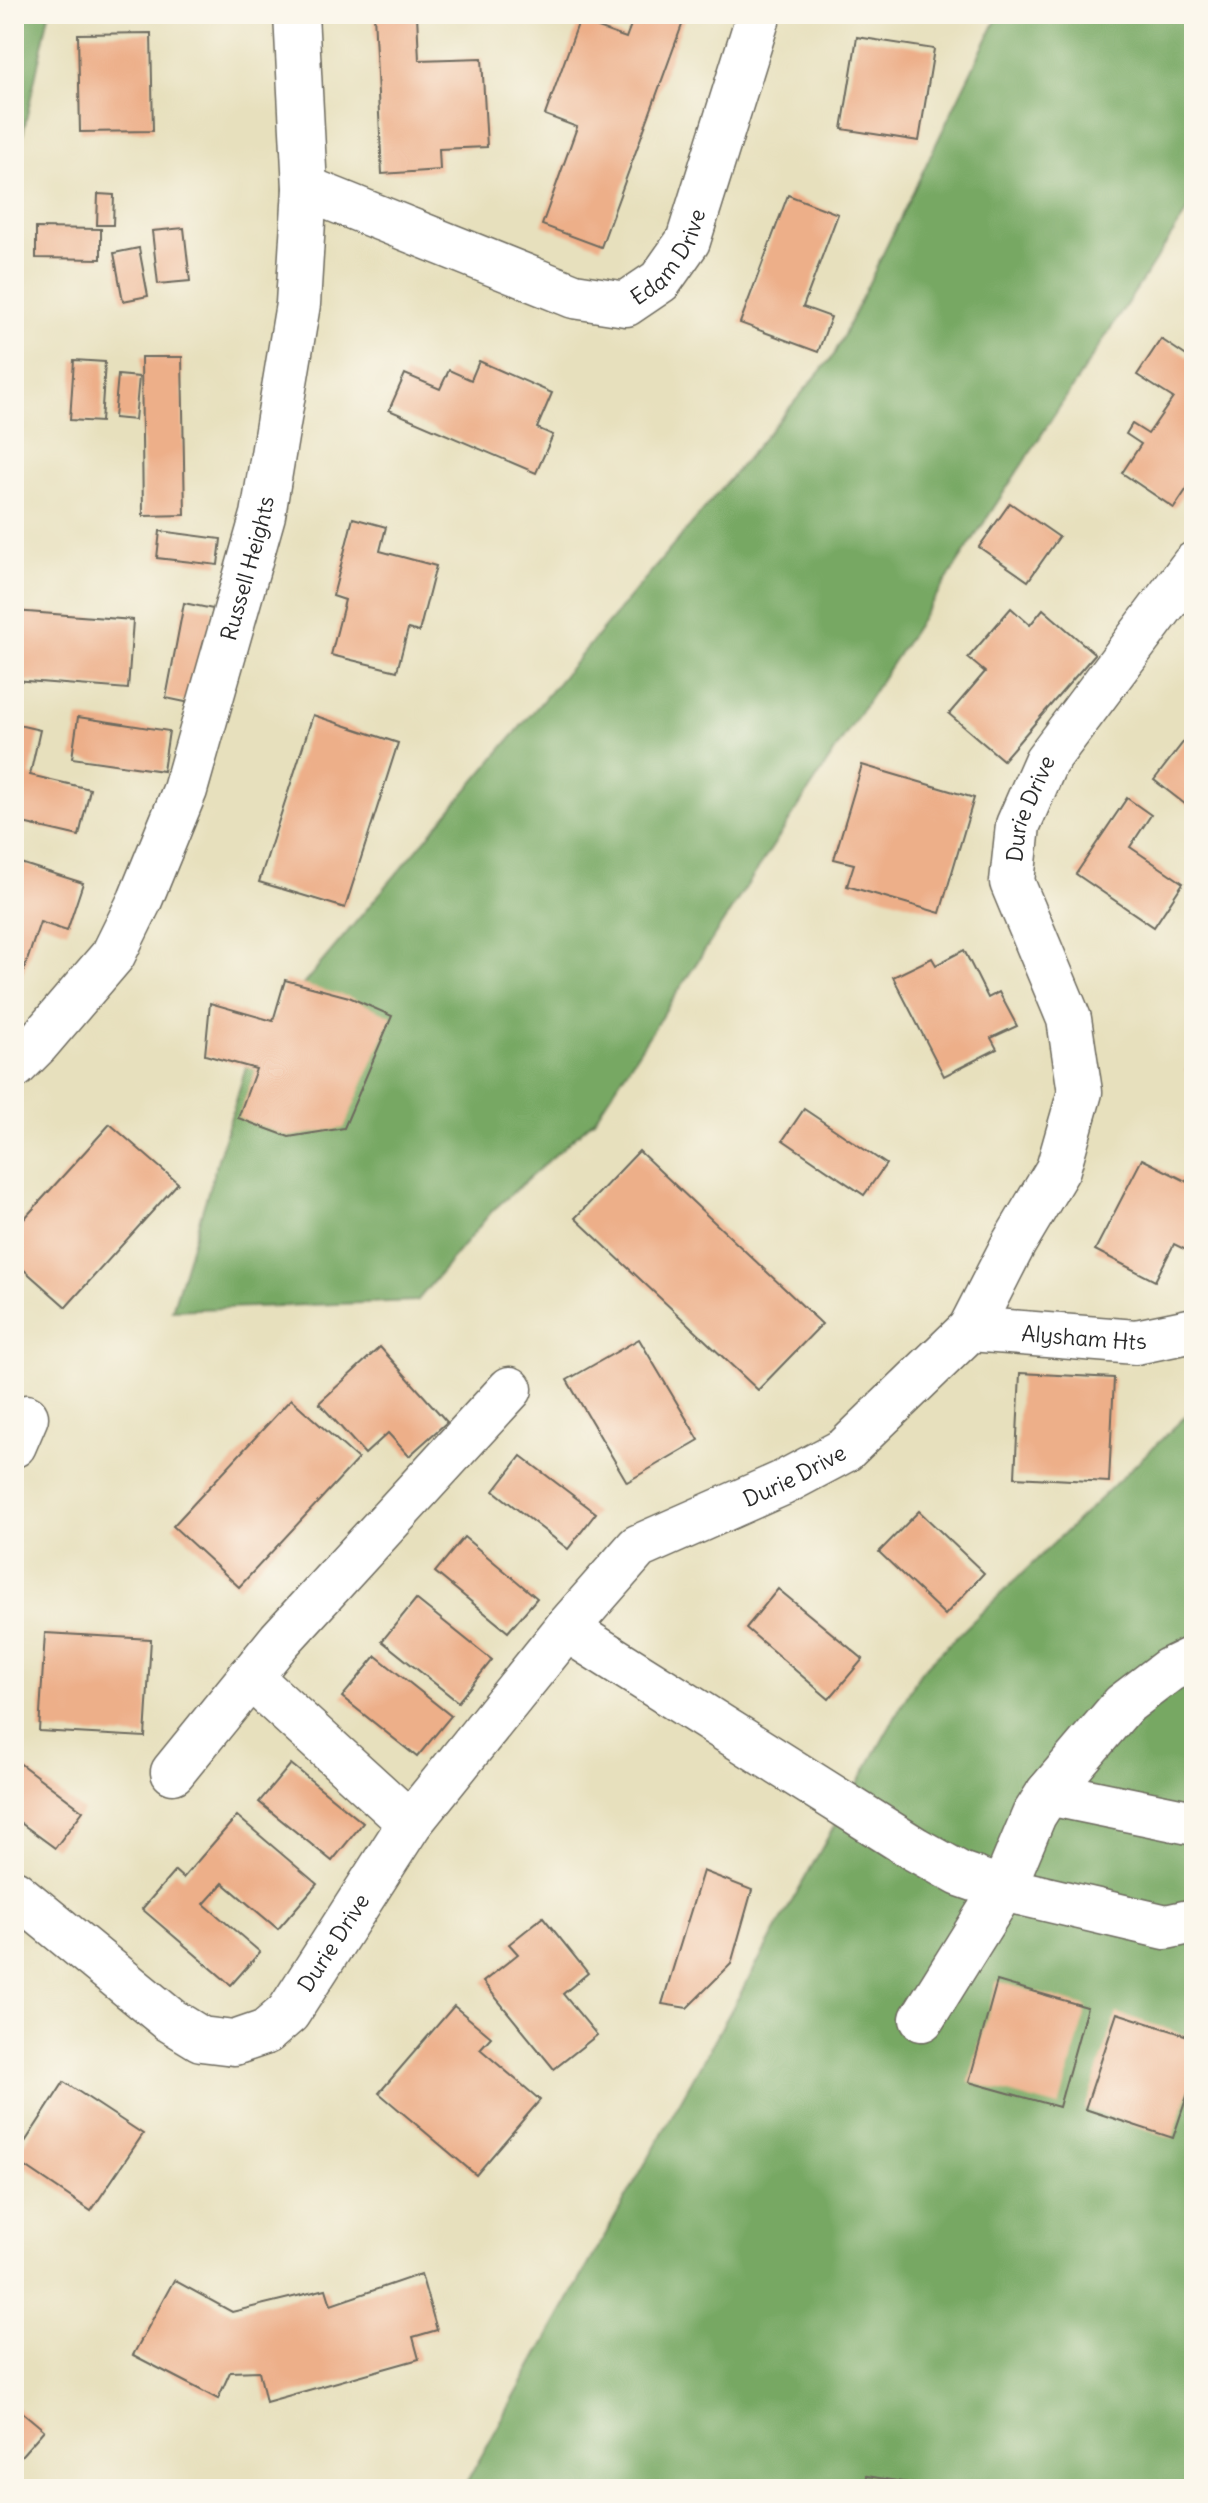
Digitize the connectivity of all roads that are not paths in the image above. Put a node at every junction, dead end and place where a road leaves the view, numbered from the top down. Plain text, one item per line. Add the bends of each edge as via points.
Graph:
1 (296, 14) edge
2 (759, 14) edge
3 (305, 188) junction
4 (1194, 564) edge
5 (14, 1067) edge
6 (970, 1329) junction
7 (1194, 1330) edge
8 (510, 1389) dead end
9 (566, 1629) junction
10 (1194, 1658) edge
11 (250, 1677) junction
12 (173, 1772) dead end
13 (1048, 1793) junction
14 (410, 1823) junction
15 (1194, 1823) edge
16 (1003, 1889) junction
17 (14, 1892) edge
18 (1194, 1921) edge
19 (922, 2019) dead end

1 - 3 street, Russell Heights
2 - 3 street, Edam Drive via 688,241 660,281 626,304 574,296
3 - 5 street, Russell Heights via 298,304 263,515 185,790 113,955
4 - 6 street, Durie Drive via 1046,761 1018,825 1012,882 1069,1019 1080,1092 1058,1169
6 - 7 street, Alysham Hts via 1136,1342
6 - 9 street, Durie Drive via 845,1450 638,1547
8 - 11 street
9 - 14 street, Durie Drive
9 - 16 street via 915,1849 960,1874
10 - 13 street via 1123,1705
11 - 12 street
11 - 14 street
13 - 15 street
13 - 16 street
14 - 17 street, Durie Drive via 288,2013 266,2032 234,2043 201,2039 170,2020
16 - 18 street via 1166,1927
16 - 19 street

